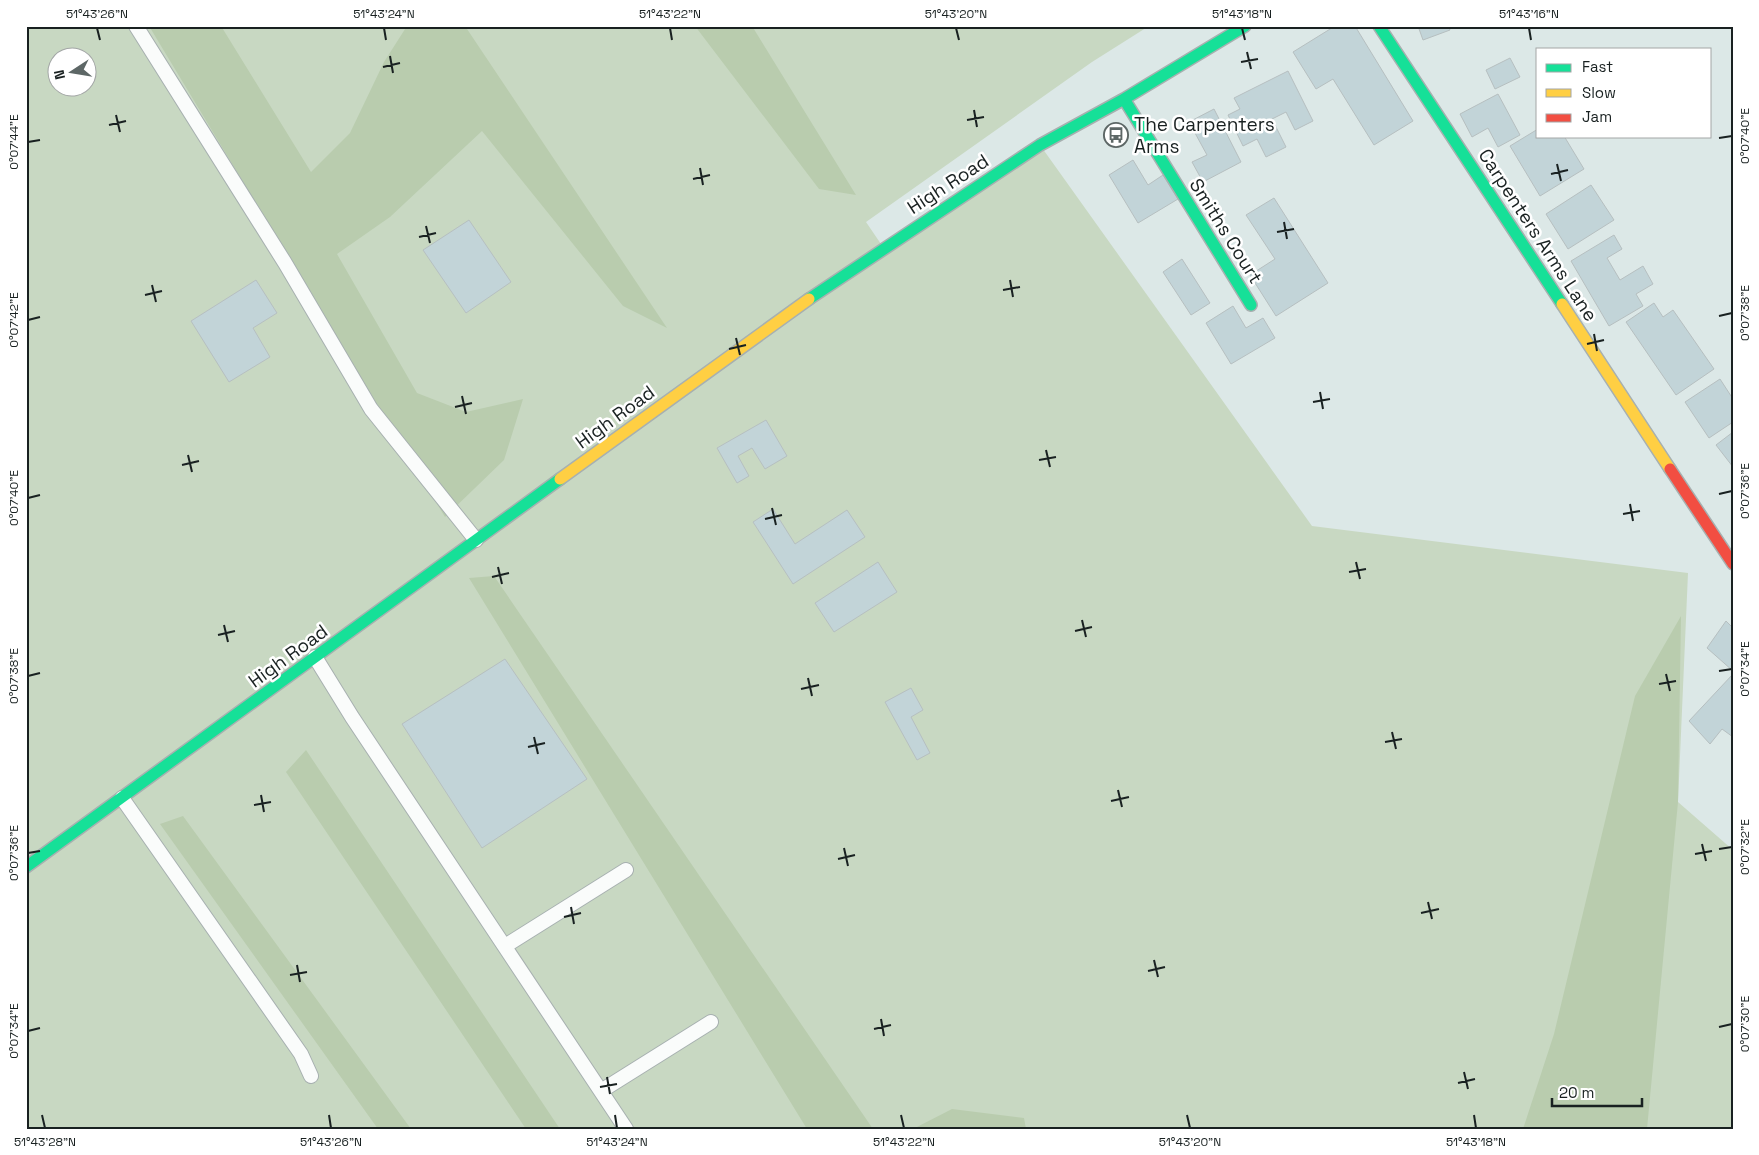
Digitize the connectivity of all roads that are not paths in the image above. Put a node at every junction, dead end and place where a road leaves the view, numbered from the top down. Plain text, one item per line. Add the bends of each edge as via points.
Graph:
1 (136, 26) edge
2 (1245, 26) edge
3 (1379, 26) edge
4 (1124, 99) junction
5 (1251, 305) dead end
6 (476, 540) junction
7 (1733, 564) edge
8 (315, 657) junction
9 (122, 798) junction
10 (26, 867) edge
11 (626, 870) dead end
12 (506, 946) junction
13 (711, 1022) dead end
14 (311, 1076) dead end
15 (601, 1091) junction
16 (626, 1129) edge

1 - 6 lane via 285,264 371,409
2 - 4 main road, High Road
3 - 7 main road, Carpenters Arms Lane
4 - 5 main road, Smiths Court
4 - 6 main road, High Road via 1040,145 826,286
6 - 8 main road, High Road
8 - 9 main road, High Road
8 - 12 lane
9 - 10 main road, High Road
9 - 14 lane via 301,1054
11 - 12 lane
12 - 15 lane
13 - 15 lane
15 - 16 lane

